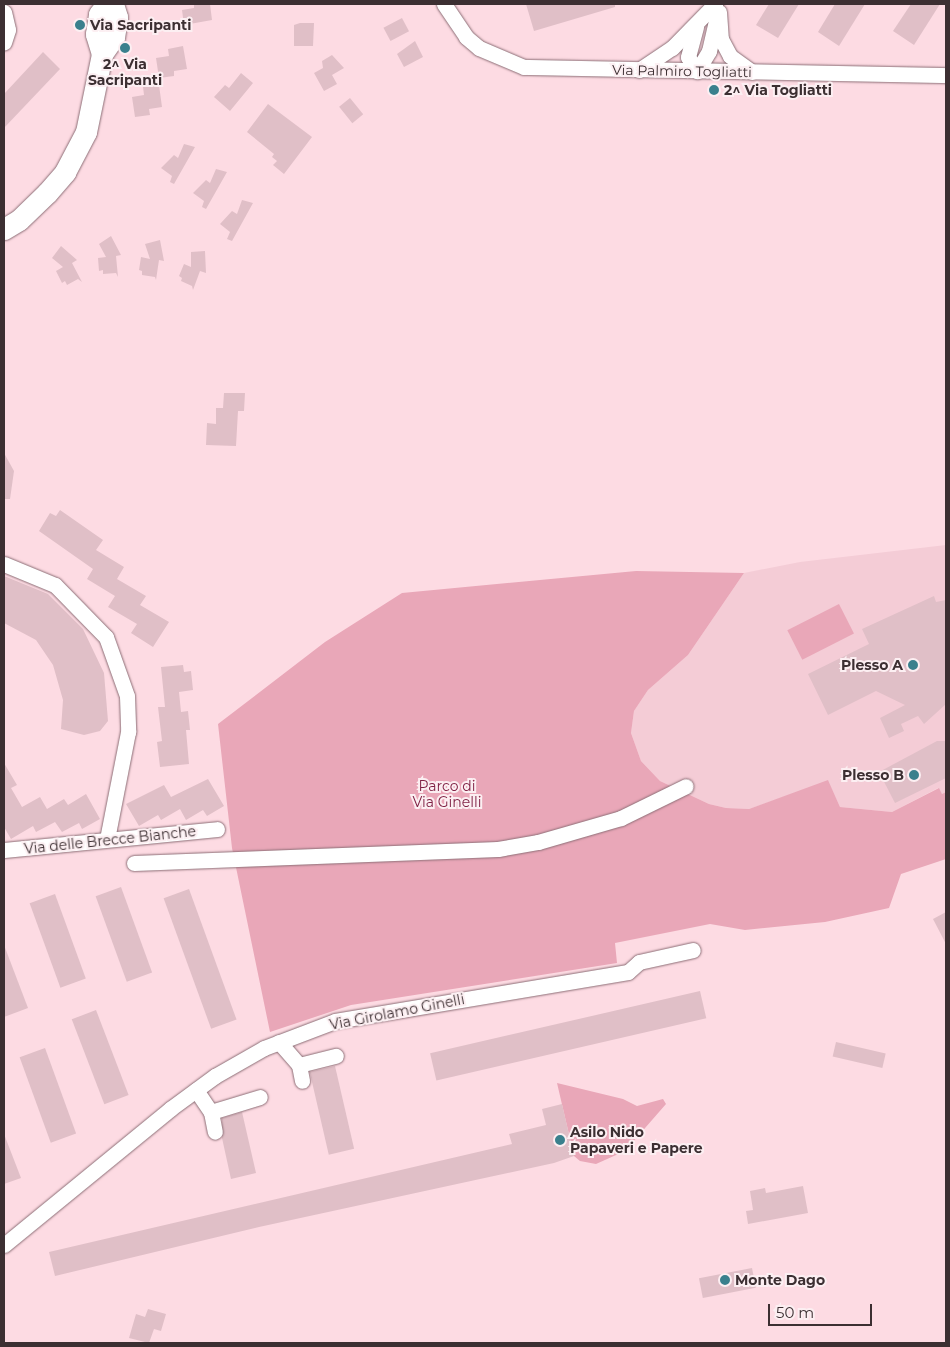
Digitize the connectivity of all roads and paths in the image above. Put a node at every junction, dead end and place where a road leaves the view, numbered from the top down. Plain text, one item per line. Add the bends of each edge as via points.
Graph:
1 (107, 4) edge
2 (114, 4) edge
3 (444, 4) edge
4 (719, 6) edge
5 (4, 12) edge
6 (698, 21) junction
7 (4, 42) edge
8 (102, 54) junction
9 (639, 70) junction
10 (697, 71) junction
11 (752, 72) junction
12 (944, 73) edge
13 (4, 229) edge
14 (4, 564) edge
15 (686, 786) dead end
16 (217, 830) dead end
17 (107, 839) junction
18 (4, 850) edge
19 (134, 863) dead end
20 (693, 950) dead end
21 (279, 1042) junction
22 (336, 1056) dead end
23 (299, 1065) junction
24 (302, 1080) dead end
25 (196, 1090) junction
26 (260, 1097) dead end
27 (211, 1112) junction
28 (215, 1132) dead end
29 (7, 1240) edge

1 - 8 street via 100,14 96,34
2 - 8 street via 117,17 114,37
3 - 9 street, Via Palmiro Togliatti via 466,37 503,61 524,67
4 - 6 street
4 - 10 street via 708,51
4 - 11 street via 721,39 730,56
5 - 7 street via 8,30
6 - 9 street via 672,48
6 - 10 street via 688,57
8 - 13 street via 86,132 65,172 19,220
9 - 10 street, Via Palmiro Togliatti
10 - 11 street, Via Palmiro Togliatti
11 - 12 street, Via Palmiro Togliatti
14 - 17 street via 55,585 106,637 127,696 128,732
15 - 19 street via 621,818 538,842 498,849
16 - 17 street, Via delle Brecce Bianche
17 - 18 street, Via delle Brecce Bianche
20 - 21 street, Via Girolamo Ginelli via 639,962 628,972 361,1016
21 - 23 street
21 - 25 street, Via Girolamo Ginelli via 215,1076
22 - 23 street
23 - 24 street
25 - 27 street
25 - 29 street, Via Girolamo Ginelli
26 - 27 street
27 - 28 street

